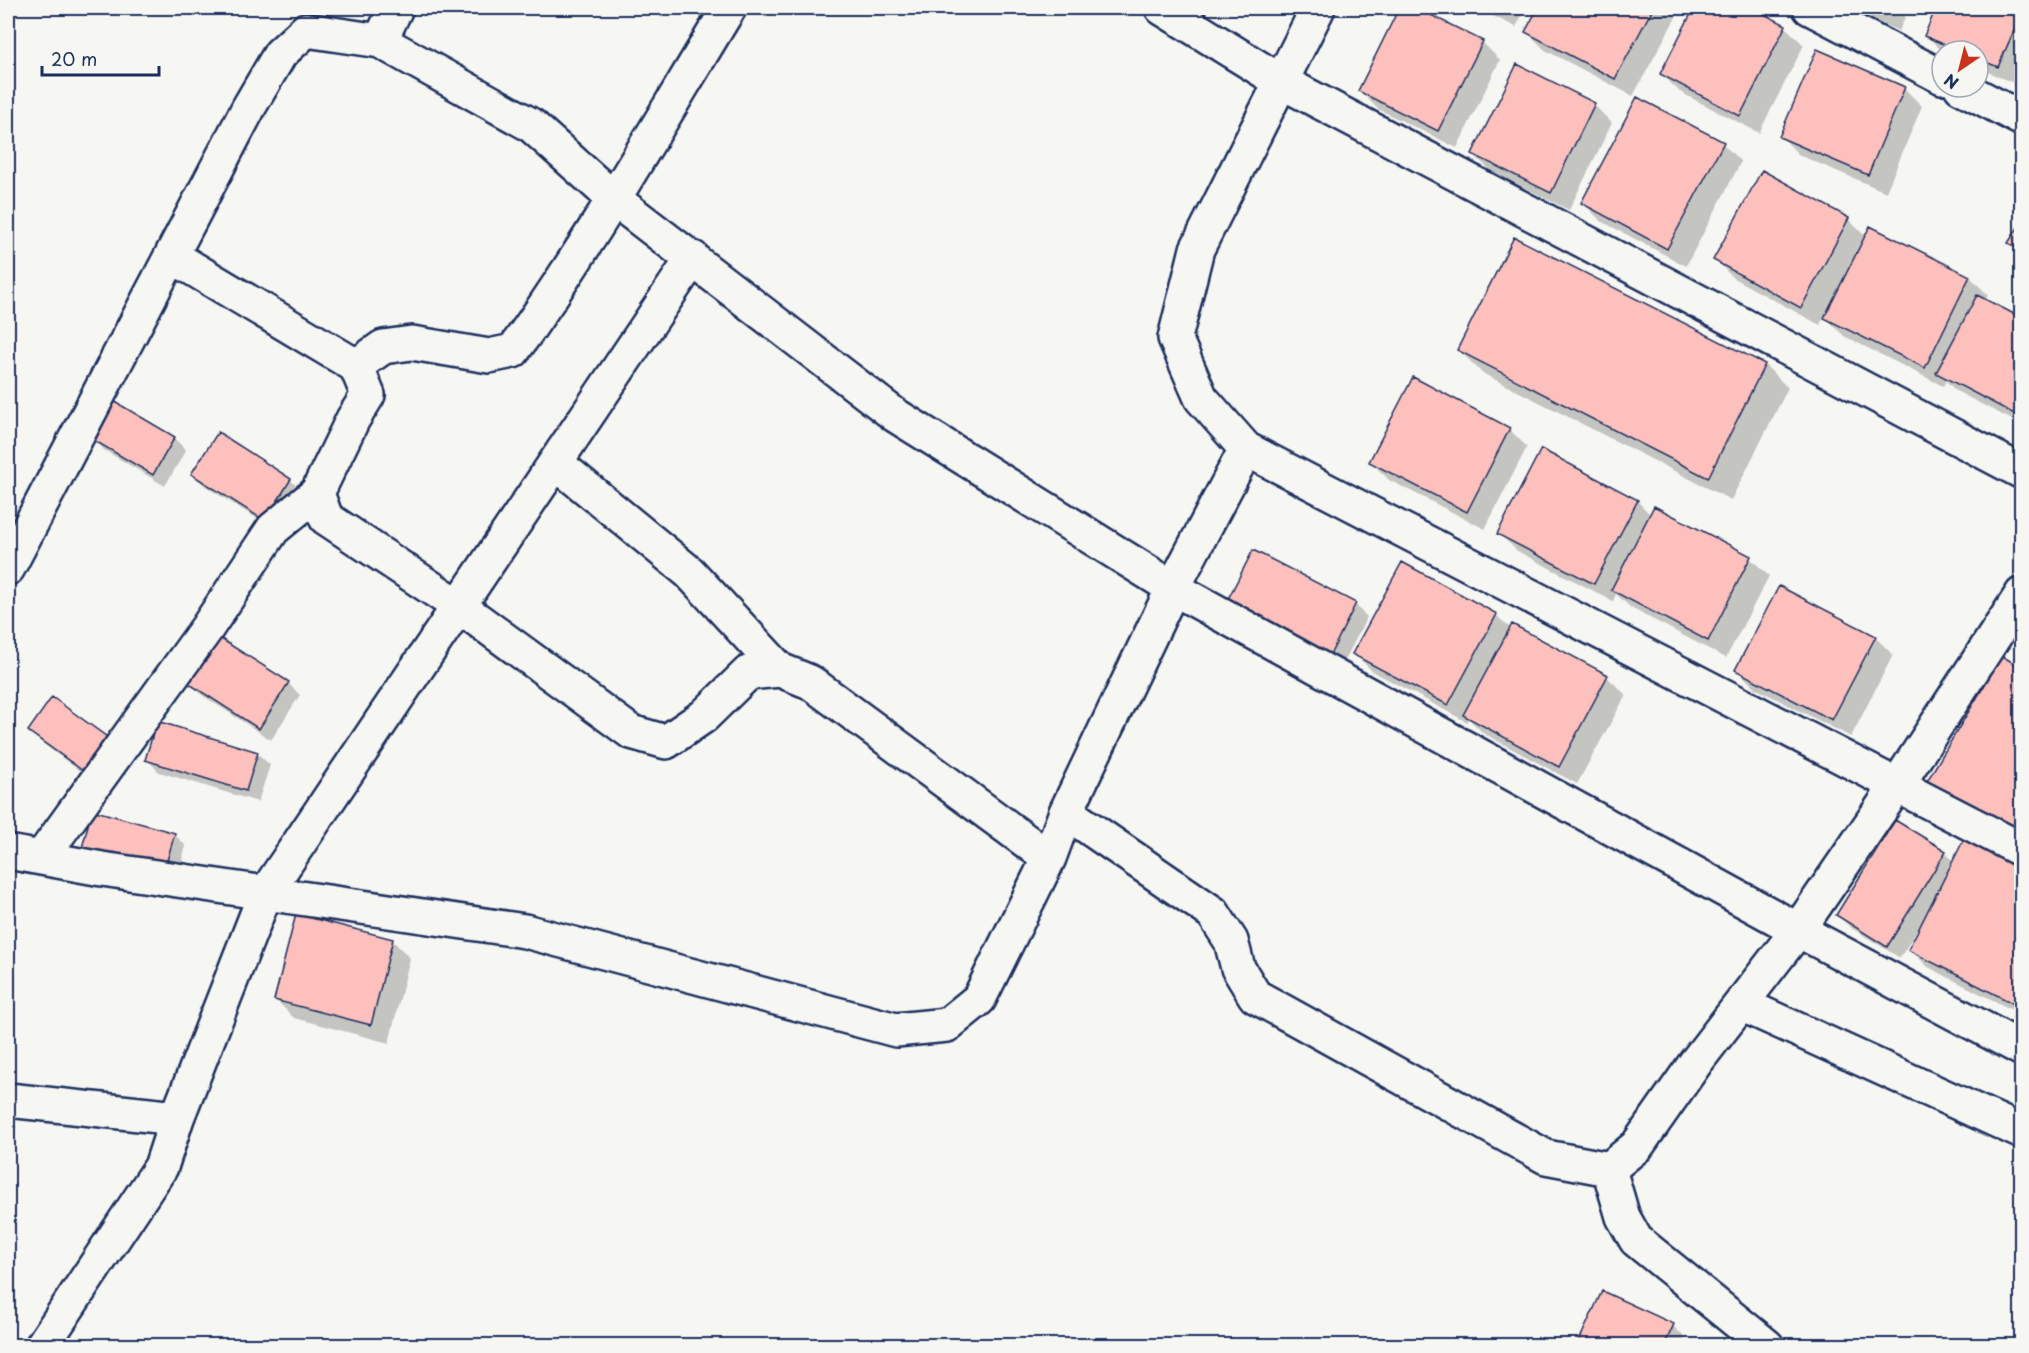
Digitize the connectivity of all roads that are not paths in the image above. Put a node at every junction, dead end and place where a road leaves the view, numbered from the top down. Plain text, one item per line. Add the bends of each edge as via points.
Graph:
1 (396, 8) edge
2 (729, 8) edge
3 (1162, 8) edge
4 (1318, 8) edge
5 (1810, 8) edge
6 (380, 41) junction
7 (1930, 71) edge
8 (1280, 81) junction
9 (1983, 99) edge
10 (2022, 119) edge
11 (614, 199) junction
12 (172, 256) junction
13 (693, 258) junction
14 (356, 366) junction
15 (1246, 449) junction
16 (556, 463) junction
17 (2022, 472) edge
18 (317, 493) junction
19 (8, 568) edge
20 (1173, 588) junction
21 (2022, 594) edge
22 (460, 607) junction
23 (780, 670) junction
24 (1896, 787) junction
25 (1066, 812) junction
26 (2022, 850) edge
27 (8, 852) edge
28 (41, 858) junction
29 (1049, 858) junction
30 (265, 894) junction
31 (1798, 930) junction
32 (1741, 1004) junction
33 (2022, 1049) edge
34 (8, 1100) edge
35 (177, 1118) junction
36 (2022, 1132) edge
37 (1609, 1169) junction
38 (42, 1346) edge
39 (1767, 1346) edge

1 - 6 street
2 - 11 street
3 - 8 street
4 - 8 street
5 - 7 street
6 - 11 street via 531,125
6 - 12 street via 306,30 280,54
8 - 15 street via 1197,249 1175,338 1201,398
8 - 17 street
9 - 10 street
11 - 13 street
11 - 14 street via 513,351 489,356 412,343 383,347
12 - 14 street
12 - 19 street
13 - 16 street
13 - 20 street via 896,415
14 - 18 street via 368,395
15 - 20 street
15 - 24 street
16 - 22 street
16 - 23 street via 690,573
18 - 22 street via 326,518
18 - 28 street via 273,529 207,628
20 - 25 street
20 - 31 street
21 - 24 street
22 - 23 street via 631,732 666,742 704,716 748,673
22 - 30 street
23 - 29 street via 810,682
24 - 26 street
24 - 31 street
25 - 29 street
25 - 37 street via 1213,913 1231,941 1238,968 1255,996 1546,1157
27 - 28 street
28 - 30 street
29 - 30 street via 979,999 947,1025 896,1030 525,931
30 - 35 street
31 - 32 street
31 - 33 street
32 - 36 street
32 - 37 street via 1637,1146
34 - 35 street
35 - 38 street via 161,1167
37 - 39 street via 1623,1217 1636,1240

